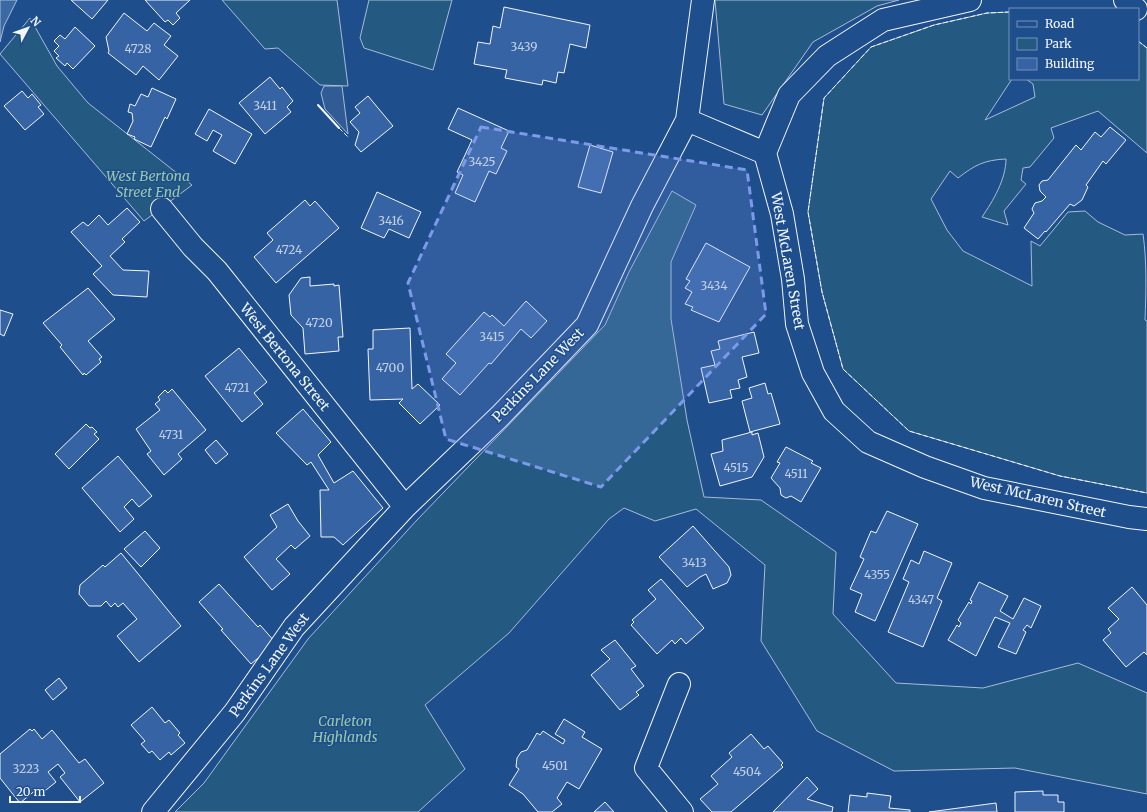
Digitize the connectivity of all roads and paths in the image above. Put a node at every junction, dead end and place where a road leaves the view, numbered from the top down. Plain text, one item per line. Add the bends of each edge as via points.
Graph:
1 (703, 0) edge
2 (970, 0) edge
3 (1124, 0) edge
4 (1134, 8) edge
5 (687, 120) junction
6 (765, 153) junction
7 (162, 209) dead end
8 (405, 507) junction
9 (1147, 519) edge
10 (679, 684) dead end
11 (153, 812) edge
12 (682, 812) edge

1 - 5 street
2 - 6 street via 883,20 827,56 789,95
3 - 4 street
5 - 6 street
5 - 8 street, Perkins Lane West via 642,206 587,325 500,416
6 - 9 street, West McLaren Street via 782,214 793,279 797,324 812,373 834,411 868,442 925,467 984,488
7 - 8 street, West Bertona Street via 217,272
8 - 11 street, Perkins Lane West via 294,627 235,712
10 - 12 street via 646,768

